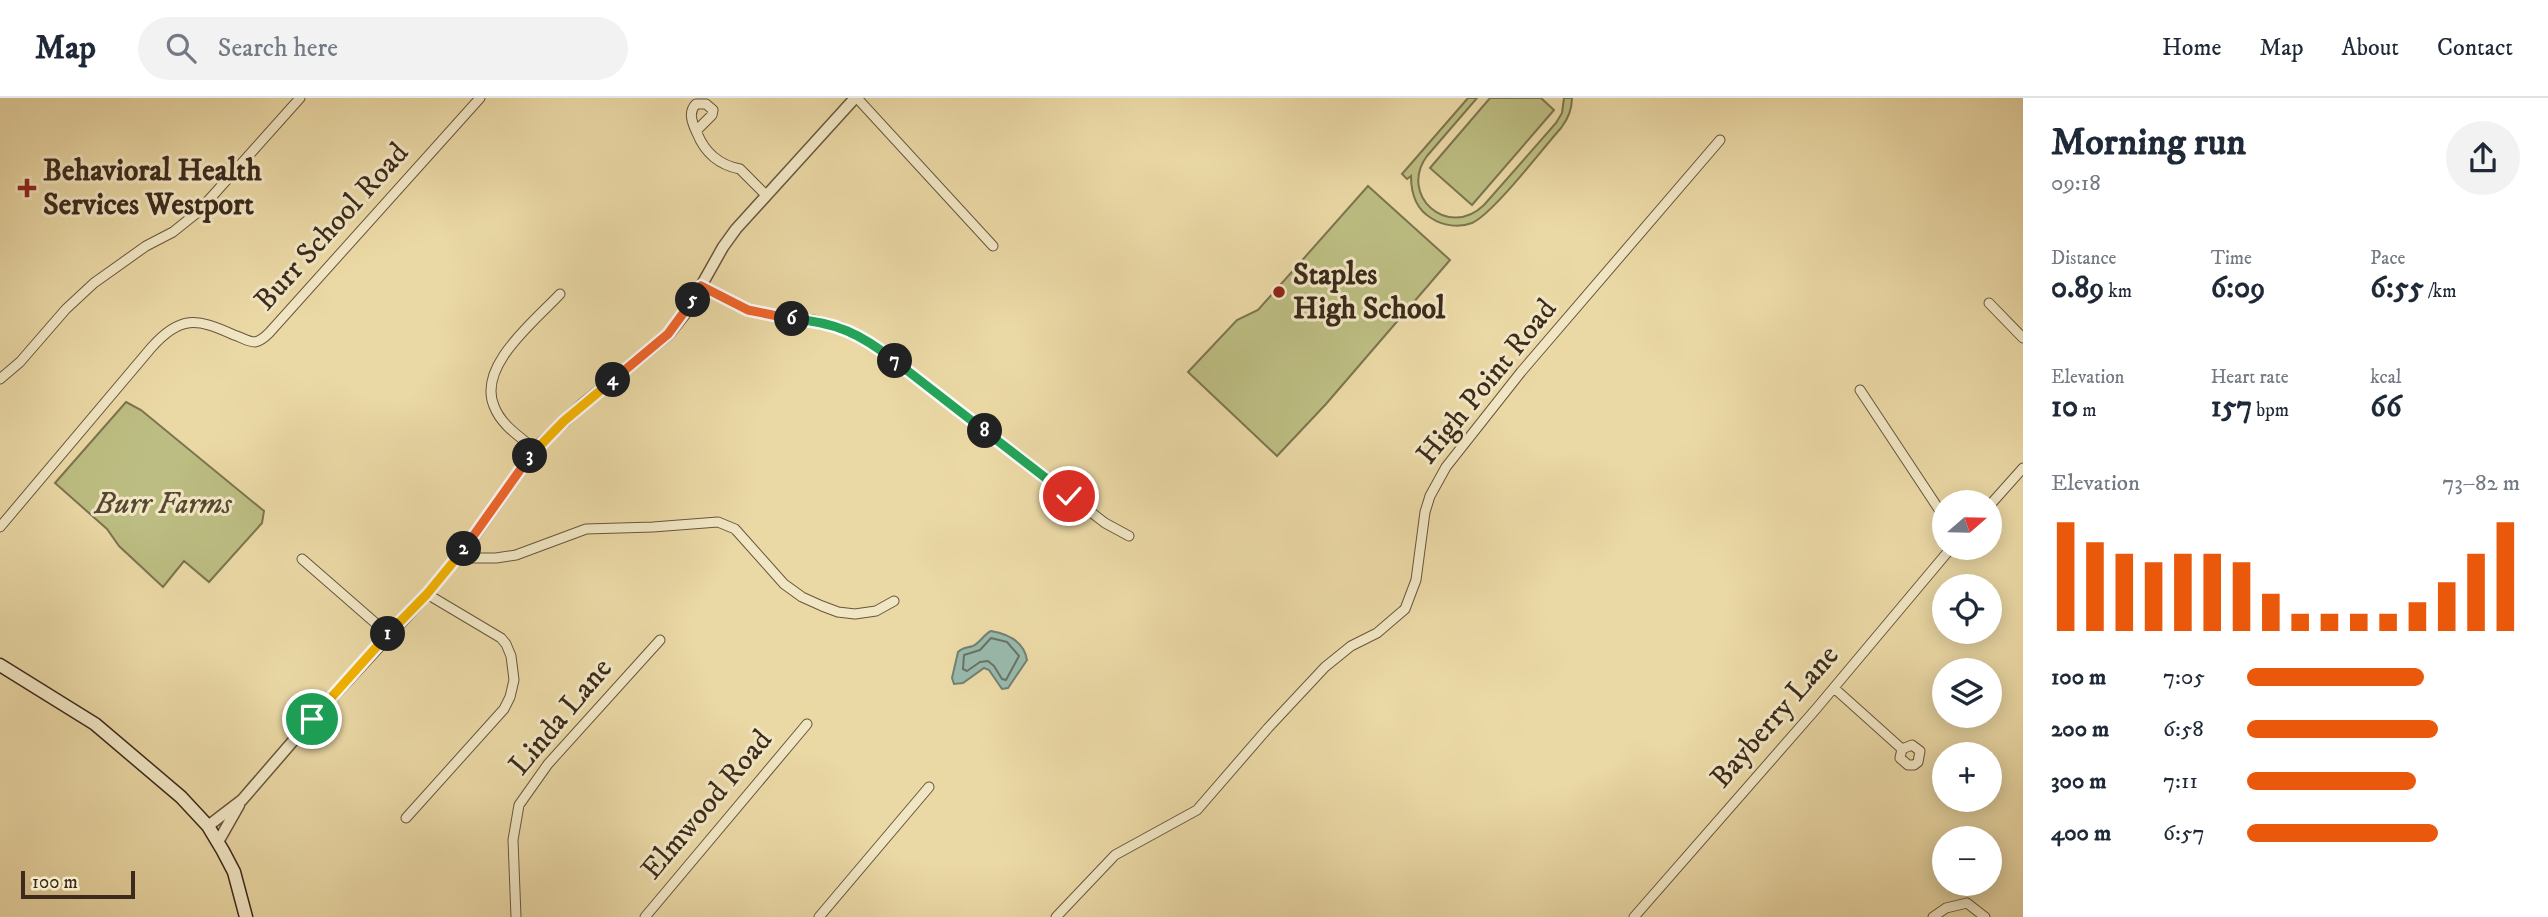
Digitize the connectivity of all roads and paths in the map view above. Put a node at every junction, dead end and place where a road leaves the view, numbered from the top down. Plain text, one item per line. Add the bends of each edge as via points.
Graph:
1 (300, 98) edge
2 (480, 98) edge
3 (856, 98) edge
4 (696, 131) dead end
5 (1720, 140) dead end
6 (766, 195) junction
7 (993, 246) dead end
8 (701, 286) junction
9 (560, 295) dead end
10 (1989, 303) dead end
11 (2023, 338) edge
12 (0, 379) edge
13 (1860, 390) dead end
14 (535, 449) junction
15 (2023, 468) edge
16 (2002, 492) edge
17 (1932, 499) edge
18 (0, 527) edge
19 (1129, 536) dead end
20 (456, 558) junction
21 (302, 559) dead end
22 (1941, 560) edge
23 (427, 594) junction
24 (894, 601) dead end
25 (388, 634) junction
26 (660, 640) dead end
27 (0, 665) edge
28 (1834, 688) junction
29 (807, 724) dead end
30 (1902, 749) dead end
31 (929, 787) dead end
32 (242, 800) junction
33 (405, 818) dead end
34 (208, 826) junction
35 (218, 842) junction
36 (246, 917) edge
37 (516, 917) edge
38 (645, 917) edge
39 (819, 917) edge
40 (1056, 917) edge
41 (1634, 917) edge
42 (1933, 917) edge
43 (1985, 917) edge

1 - 12 street via 198,212 94,283
2 - 18 street, Burr School Road via 261,341 251,342 192,321 163,335
3 - 6 street
3 - 7 street
4 - 6 street via 717,161 740,169
5 - 40 street, High Point Road via 1521,372 1446,467 1430,495 1416,580 1405,609 1325,667 1197,810 1115,855
6 - 8 street via 723,247
8 - 14 street via 668,334
8 - 19 street via 748,310 826,323 861,337 1105,523
9 - 14 street via 498,363 491,382 500,418
10 - 11 street
13 - 17 street
14 - 20 street
15 - 16 street
20 - 23 street
20 - 24 street via 516,555 586,529 718,522 735,529 784,584 822,606 855,614 876,611
21 - 25 street
22 - 28 street, Bayberry Lane
23 - 25 street
23 - 33 street via 501,638 512,656 514,680 504,709
25 - 32 street
26 - 37 street, Linda Lane via 548,764 519,805 513,840
27 - 34 main road via 95,723
28 - 30 street
28 - 41 street, Bayberry Lane
29 - 38 street, Elmwood Road
31 - 39 street
32 - 34 street
32 - 35 street
34 - 35 main road
35 - 36 main road via 234,872
42 - 43 street via 1967,903

